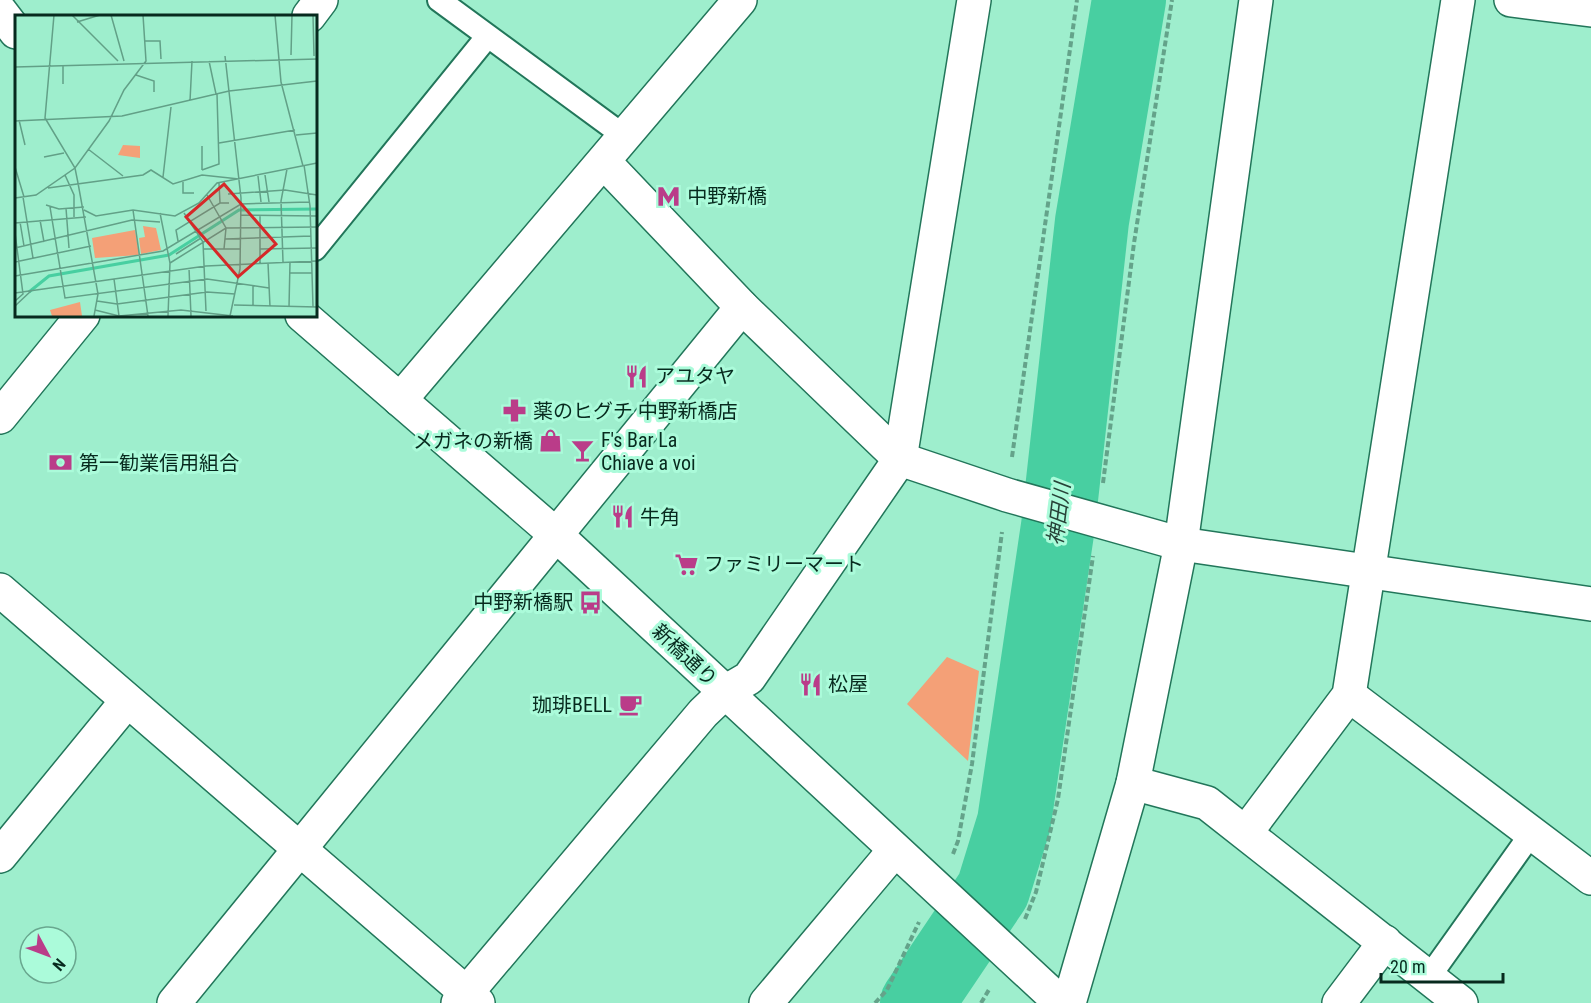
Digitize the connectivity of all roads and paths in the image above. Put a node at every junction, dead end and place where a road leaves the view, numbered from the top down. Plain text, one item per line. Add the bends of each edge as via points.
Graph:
1 (321, 0) edge
2 (439, 0) edge
3 (740, 0) edge
4 (974, 0) edge
5 (1257, 0) edge
6 (1458, 0) edge
7 (1511, 0) edge
8 (0, 10) edge
9 (1591, 10) edge
10 (310, 15) edge
11 (15, 31) edge
12 (487, 37) junction
13 (624, 136) junction
14 (604, 162) junction
15 (316, 248) edge
16 (742, 307) junction
17 (82, 316) edge
18 (303, 316) edge
19 (400, 400) junction
20 (0, 417) edge
21 (900, 459) junction
22 (555, 534) junction
23 (1181, 544) junction
24 (1368, 572) junction
25 (0, 590) edge
26 (1591, 604) edge
27 (725, 693) junction
28 (1349, 695) junction
29 (127, 701) junction
30 (1133, 783) junction
31 (1247, 831) junction
32 (1531, 834) junction
33 (299, 850) junction
34 (894, 850) junction
35 (0, 856) edge
36 (1591, 878) edge
37 (1385, 942) junction
38 (1429, 977) junction
39 (468, 1000) edge
40 (174, 1003) edge
41 (766, 1003) edge
42 (1061, 1003) edge
43 (1069, 1003) edge
44 (1339, 1003) edge
45 (1461, 1003) edge

1 - 10 street
2 - 12 lane
3 - 13 street
4 - 21 street
5 - 23 street
6 - 24 street
7 - 9 street
8 - 11 street
12 - 13 lane
12 - 15 lane
13 - 14 street
14 - 16 street
14 - 19 street
16 - 21 street
16 - 22 street
17 - 20 street
18 - 19 street, 新橋通り
19 - 22 street, 新橋通り
21 - 23 street via 1015,497
21 - 27 street via 749,678
22 - 27 street, 新橋通り
22 - 33 street
23 - 24 street
23 - 30 street
24 - 26 street
24 - 28 street
25 - 29 street
27 - 34 street, 新橋通り
27 - 39 street via 703,713
28 - 31 street
28 - 32 street
29 - 33 street
29 - 35 street
30 - 31 street via 1208,803
30 - 43 street
31 - 37 street
32 - 36 street
32 - 38 lane
33 - 39 street
33 - 40 street
34 - 41 street
34 - 42 street, 新橋通り
37 - 38 street
37 - 44 street
38 - 45 street

